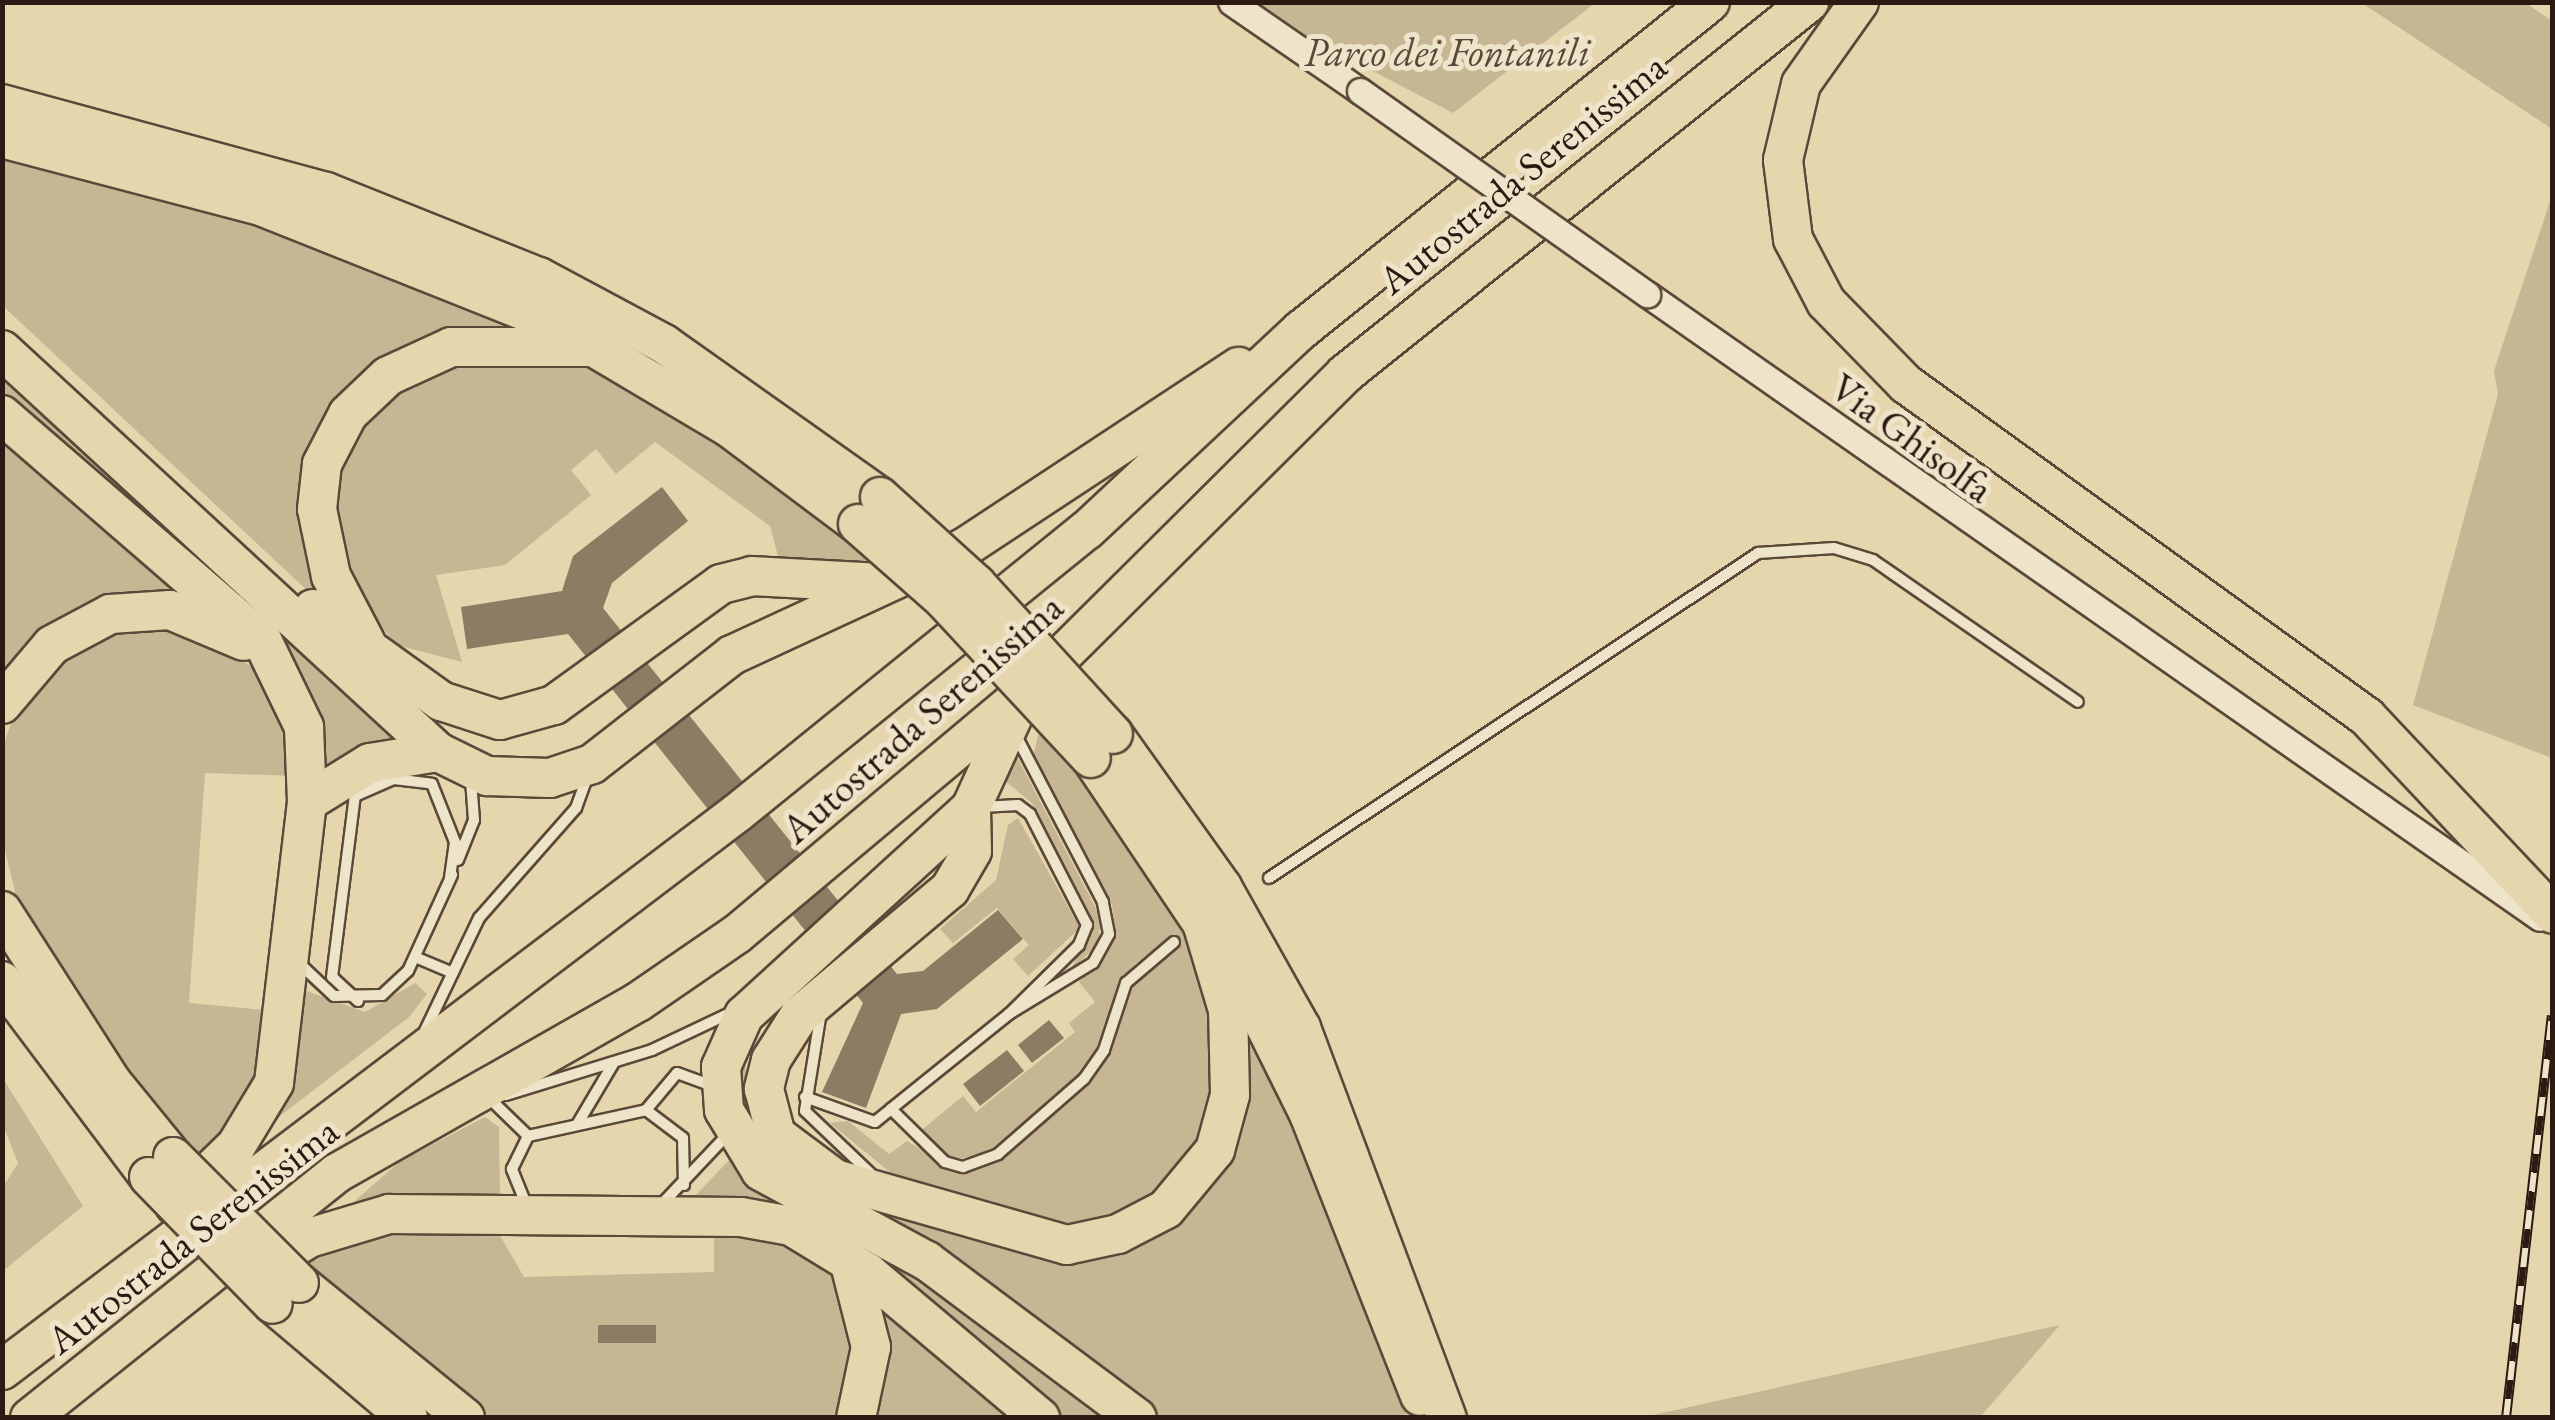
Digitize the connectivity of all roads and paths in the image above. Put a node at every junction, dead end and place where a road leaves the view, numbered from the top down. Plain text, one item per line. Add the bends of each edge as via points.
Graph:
1 (1231, 2) edge
2 (1710, 2) edge
3 (1808, 2) edge
4 (1859, 2) edge
5 (2, 104) edge
6 (2, 138) edge
7 (2, 322) edge
8 (1301, 330) junction
9 (608, 349) junction
10 (2, 350) edge
11 (2, 415) edge
12 (869, 510) junction
13 (898, 584) junction
14 (374, 653) junction
15 (278, 665) junction
16 (2078, 702) dead end
17 (2, 704) edge
18 (1016, 710) junction
19 (1102, 746) junction
20 (453, 761) junction
21 (592, 764) junction
22 (307, 802) junction
23 (971, 808) junction
24 (450, 878) junction
25 (1269, 878) dead end
26 (2, 891) edge
27 (1197, 906) junction
28 (2552, 913) edge
29 (9, 921) edge
30 (2552, 927) edge
31 (294, 940) junction
32 (1174, 942) dead end
33 (415, 957) junction
34 (453, 973) junction
35 (2, 981) edge
36 (765, 994) junction
37 (820, 999) junction
38 (358, 1002) junction
39 (1008, 1014) junction
40 (416, 1049) junction
41 (614, 1062) junction
42 (722, 1093) junction
43 (805, 1098) junction
44 (477, 1101) junction
45 (891, 1109) junction
46 (646, 1110) junction
47 (578, 1123) junction
48 (731, 1131) junction
49 (528, 1136) junction
50 (161, 1167) junction
51 (684, 1186) junction
52 (912, 1203) junction
53 (532, 1213) junction
54 (647, 1216) junction
55 (850, 1264) junction
56 (286, 1294) junction
57 (96, 1366) junction
58 (2, 1369) edge
59 (30, 1418) edge
60 (408, 1418) edge
61 (465, 1418) edge
62 (856, 1418) edge
63 (1040, 1418) edge
64 (1138, 1418) edge
65 (1431, 1418) edge
66 (1447, 1418) edge

1 - 30 street, Via Ghisolfa, bridge
2 - 8 highway, Autostrada Serenissima
3 - 18 highway, Autostrada Serenissima via 1345,374
4 - 28 highway via 1801,84 1783,160 1793,239 1826,302 1906,384 2366,717
5 - 12 highway via 326,192 522,270 664,344
6 - 9 highway via 335,231
7 - 14 highway via 338,632
8 - 13 highway
8 - 40 highway, Autostrada Serenissima via 1132,490 959,634 554,958
9 - 12 highway
9 - 14 highway via 508,341 452,347 388,376 348,414 322,464 318,532 347,615
10 - 20 highway
11 - 15 highway via 243,622
12 - 19 highway, bridge via 976,584
13 - 14 highway via 752,576 721,584 575,692 520,718 468,713
13 - 21 highway via 732,655
15 - 17 highway via 212,622 128,610 72,629
15 - 22 highway via 304,728
16 - 25 lane via 1873,560 1834,548 1758,553
18 - 23 highway
18 - 39 lane via 1103,902 1109,934 1093,963
18 - 44 highway, Autostrada Serenissima via 737,934
19 - 27 highway
19 - 66 highway via 1212,872 1301,1028
20 - 21 highway via 550,778
20 - 22 highway via 370,763
20 - 24 lane via 474,820
21 - 34 lane via 576,808 501,885
22 - 31 highway
23 - 36 highway via 914,870
23 - 37 highway via 972,851 950,889
23 - 39 lane via 1024,808 1087,924 1079,945
24 - 33 lane
24 - 38 lane via 455,842 432,784 394,778 355,796 332,978
26 - 29 highway
27 - 52 highway via 1223,981 1232,1070 1215,1150 1185,1192 1144,1223 1067,1246
27 - 65 highway via 1308,1114
29 - 50 highway
31 - 38 lane via 313,982
31 - 58 highway via 281,1056 250,1128
32 - 45 lane via 1126,983 1093,1070 998,1154 964,1167 945,1162
33 - 34 lane
33 - 38 lane via 392,989
34 - 40 lane
35 - 50 highway
36 - 41 lane
36 - 42 highway via 732,1032
37 - 43 lane via 823,1037
37 - 52 highway via 779,1043 766,1076 776,1135 816,1170
39 - 45 lane
40 - 58 highway, Autostrada Serenissima
41 - 44 lane
41 - 47 lane
42 - 46 lane via 693,1072 677,1073
42 - 48 highway
43 - 45 lane via 875,1122
43 - 52 lane via 819,1131
44 - 49 lane
44 - 57 highway, Autostrada Serenissima via 337,1174
46 - 47 lane
46 - 51 lane via 683,1138
47 - 49 lane
48 - 51 lane
48 - 64 highway via 778,1184 927,1262
49 - 53 lane via 512,1178
50 - 56 highway, bridge
51 - 54 lane
53 - 54 highway
53 - 57 highway via 420,1211 348,1222
54 - 55 highway via 791,1226
55 - 62 highway via 871,1347
55 - 63 highway
56 - 60 highway
56 - 61 highway
57 - 59 highway, Autostrada Serenissima

